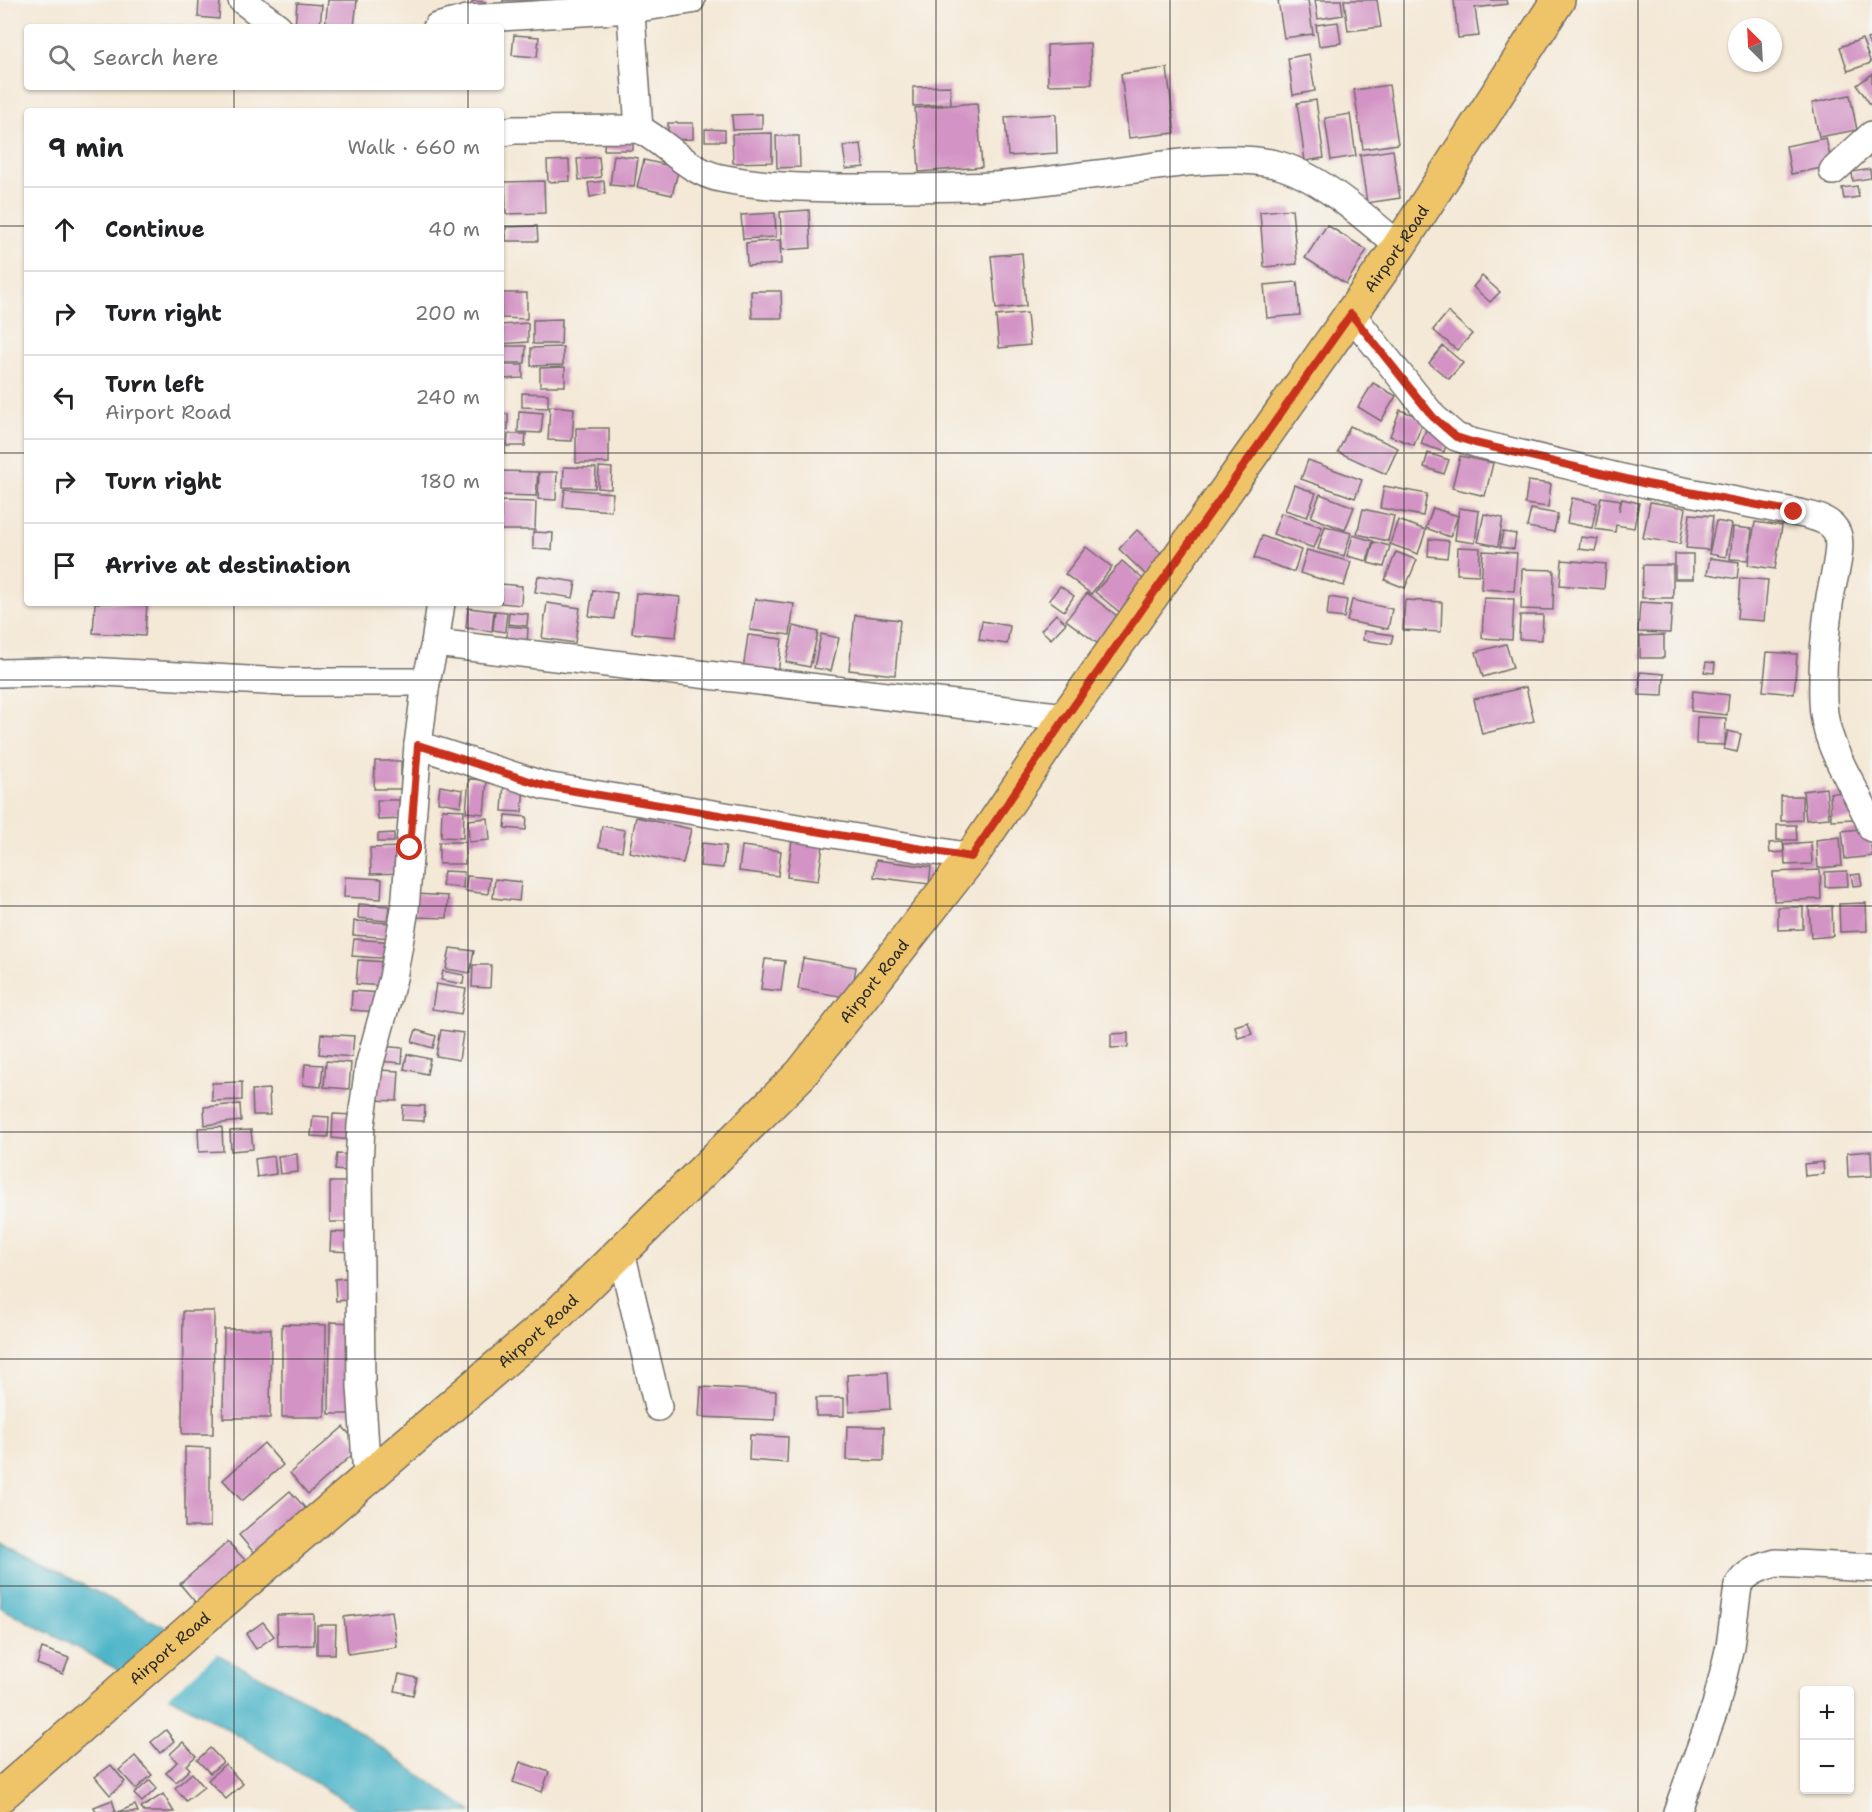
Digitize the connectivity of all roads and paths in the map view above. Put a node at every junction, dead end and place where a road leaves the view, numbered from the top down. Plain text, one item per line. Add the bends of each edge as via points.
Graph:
1 (242, 0) edge
2 (691, 0) edge
3 (1558, 0) edge
4 (631, 4) edge
5 (274, 24) edge
6 (448, 24) edge
7 (638, 117) junction
8 (504, 132) edge
9 (1872, 135) edge
10 (1833, 171) dead end
11 (1399, 246) junction
12 (1351, 314) junction
13 (441, 606) edge
14 (435, 643) junction
15 (0, 673) edge
16 (426, 682) junction
17 (1066, 717) junction
18 (418, 745) junction
19 (1872, 828) edge
20 (971, 857) junction
21 (621, 1252) junction
22 (658, 1407) dead end
23 (367, 1478) junction
24 (1872, 1568) edge
25 (0, 1796) edge
26 (1677, 1812) edge

1 - 5 street
2 - 4 street
3 - 11 main road, Airport Road
4 - 6 street
4 - 7 street
7 - 8 street
7 - 11 street via 648,134 675,156 718,177 794,188 993,186 1205,161 1265,163 1309,178
9 - 10 street
11 - 12 main road, Airport Road
12 - 17 main road, Airport Road
12 - 19 street via 1433,417 1456,437 1647,484 1794,512 1832,525 1838,546 1825,645 1825,719 1832,749
13 - 14 street
14 - 16 street
14 - 17 street
15 - 16 street via 88,671 283,682
16 - 18 street
17 - 20 main road, Airport Road
18 - 20 street via 545,786
18 - 23 street via 405,909 393,978 369,1066 361,1125 361,1386
20 - 21 main road, Airport Road via 801,1074
21 - 22 street
21 - 23 main road, Airport Road via 554,1318
23 - 25 main road, Airport Road
24 - 26 street via 1776,1563 1742,1578 1716,1705

